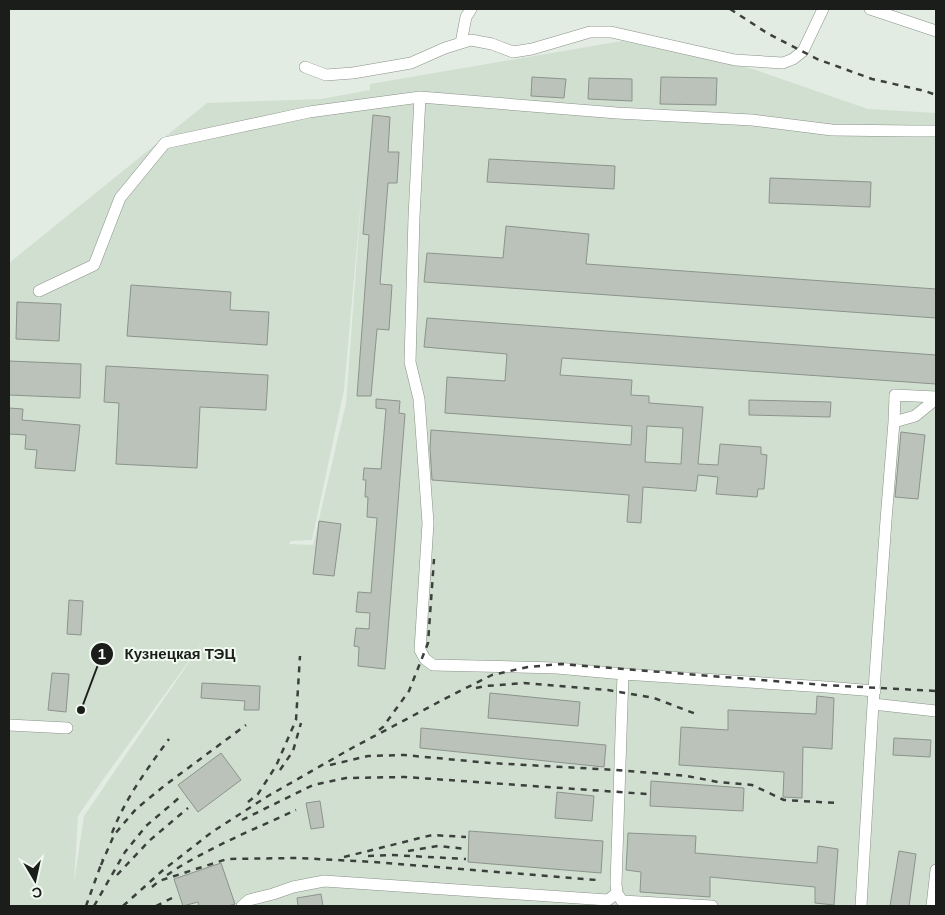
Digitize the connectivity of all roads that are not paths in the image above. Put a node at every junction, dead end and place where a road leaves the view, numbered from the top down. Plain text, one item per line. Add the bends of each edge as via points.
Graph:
1 (471, 9) edge
2 (823, 9) edge
3 (870, 9) edge
4 (936, 31) edge
5 (460, 43) junction
6 (305, 67) dead end
7 (420, 97) junction
8 (936, 130) edge
9 (39, 291) dead end
10 (936, 398) edge
11 (894, 422) junction
12 (623, 674) junction
13 (875, 691) junction
14 (873, 704) junction
15 (936, 711) edge
16 (9, 725) edge
17 (67, 728) dead end
18 (936, 870) edge
19 (617, 893) junction
20 (242, 906) edge
21 (712, 906) edge
22 (861, 906) edge
23 (932, 906) edge

1 - 5 lane
2 - 5 lane via 803,52 783,63 735,60 611,32 590,32 513,52 471,40
3 - 4 lane
5 - 6 lane via 411,64 326,75
7 - 8 lane via 752,120 832,130
7 - 9 lane via 309,112 165,143 120,198 94,265
7 - 12 lane via 410,362 419,399 428,523 420,650 432,665 557,668
10 - 11 lane via 915,416
10 - 11 lane via 895,395
11 - 13 lane
12 - 13 lane
12 - 19 lane
13 - 14 lane
14 - 15 lane
14 - 22 lane
16 - 17 lane
18 - 23 lane
19 - 20 lane via 608,900 324,882 293,887 249,900
19 - 21 lane via 622,901

